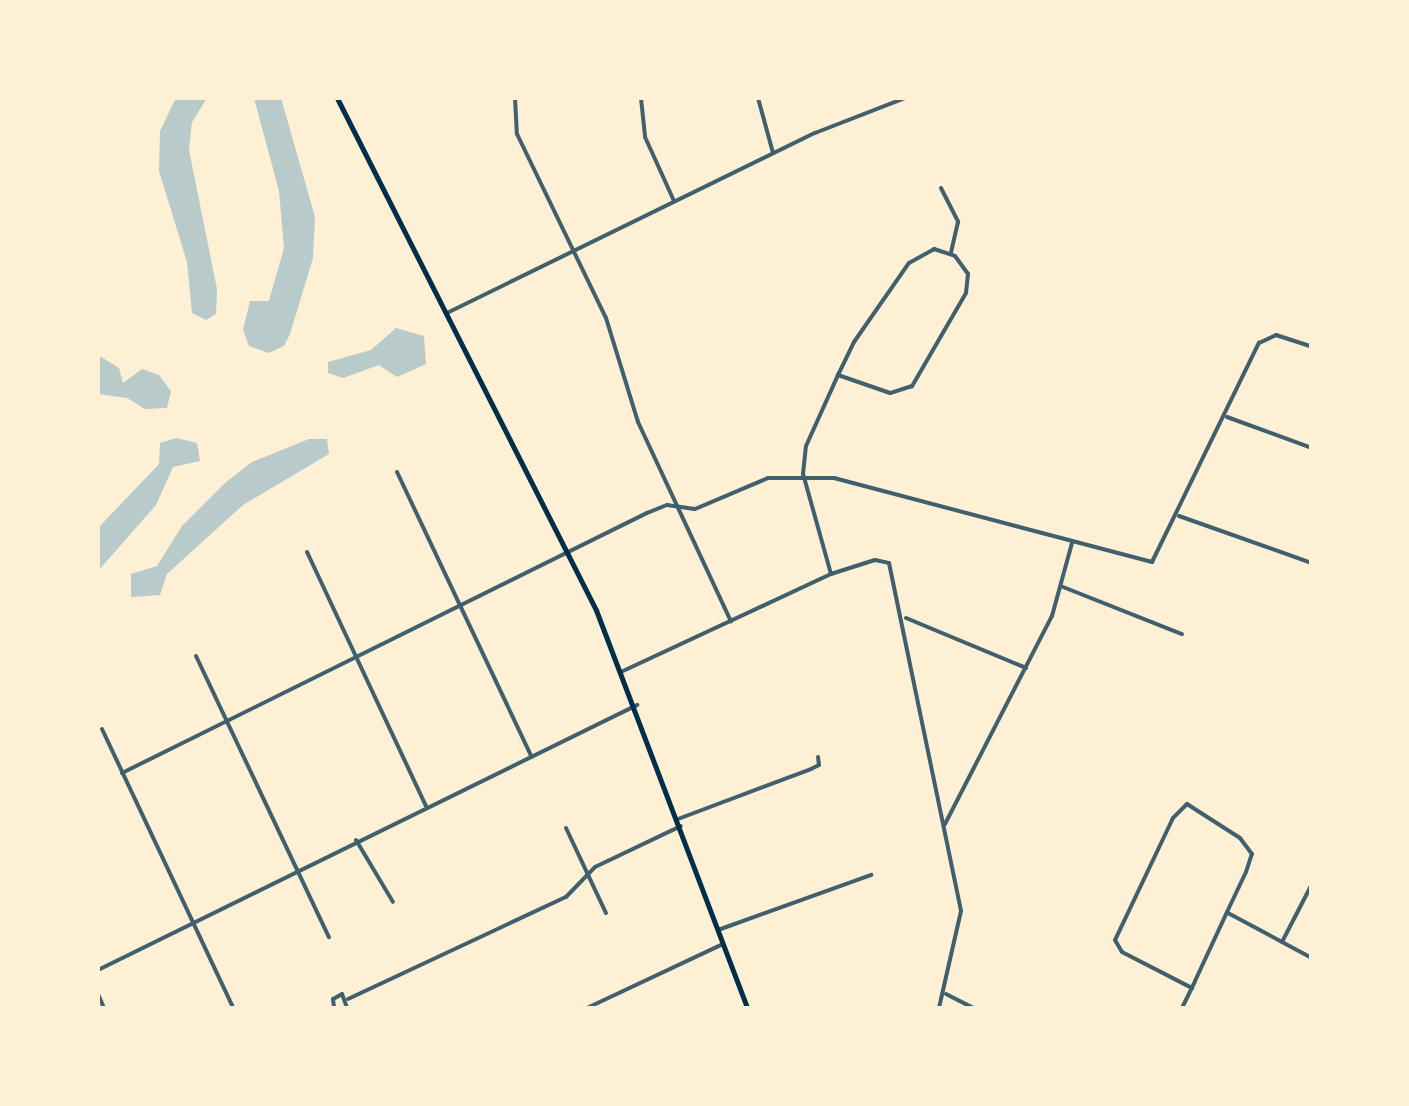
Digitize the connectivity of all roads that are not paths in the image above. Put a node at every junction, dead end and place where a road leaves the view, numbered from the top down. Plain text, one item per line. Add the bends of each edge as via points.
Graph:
1 (337, 98) edge
2 (515, 98) edge
3 (641, 98) edge
4 (758, 98) edge
5 (906, 98) edge
6 (773, 153) junction
7 (941, 188) dead end
8 (674, 201) junction
9 (573, 250) junction
10 (951, 253) junction
11 (449, 312) junction
12 (1312, 347) edge
13 (838, 374) junction
14 (1225, 417) junction
15 (1312, 448) edge
16 (397, 472) dead end
17 (804, 478) junction
18 (676, 506) junction
19 (1178, 516) junction
20 (1073, 540) junction
21 (568, 551) junction
22 (306, 552) dead end
23 (1312, 562) edge
24 (831, 574) junction
25 (1063, 586) junction
26 (460, 605) junction
27 (904, 618) junction
28 (730, 621) junction
29 (1182, 634) dead end
30 (355, 655) junction
31 (196, 656) dead end
32 (1026, 668) junction
33 (622, 671) junction
34 (636, 706) junction
35 (225, 721) junction
36 (102, 729) dead end
37 (532, 757) junction
38 (818, 757) dead end
39 (122, 773) junction
40 (426, 806) junction
41 (680, 823) junction
42 (945, 824) junction
43 (566, 828) dead end
44 (356, 840) junction
45 (297, 870) junction
46 (588, 874) junction
47 (871, 875) dead end
48 (1312, 884) edge
49 (393, 902) dead end
50 (1226, 912) junction
51 (606, 913) dead end
52 (193, 922) junction
53 (718, 930) junction
54 (329, 937) dead end
55 (1282, 942) junction
56 (723, 944) junction
57 (1312, 958) edge
58 (98, 970) edge
59 (1192, 988) junction
60 (98, 994) edge
61 (946, 994) junction
62 (348, 999) junction
63 (104, 1008) edge
64 (232, 1008) edge
65 (334, 1008) edge
66 (347, 1008) edge
67 (587, 1008) edge
68 (747, 1008) edge
69 (940, 1008) edge
70 (973, 1008) edge
71 (1182, 1008) edge

1 - 11 main road
2 - 9 street via 514,126
3 - 8 street via 646,137
4 - 6 street
5 - 6 street
6 - 8 street
7 - 10 street via 958,222
8 - 9 street
9 - 11 street
9 - 18 street via 606,318 638,422
10 - 13 street via 934,249 913,258
10 - 13 street via 965,269 968,288 912,386 890,394
11 - 21 main road
12 - 14 street via 1266,336
13 - 17 street via 806,446
14 - 15 street
14 - 19 street
16 - 26 street
17 - 18 street via 768,478 696,509
17 - 20 street via 834,478
17 - 24 street
18 - 21 street
18 - 28 street
19 - 20 street via 1152,562
19 - 23 street
20 - 25 street
21 - 26 street
21 - 33 main road
22 - 30 street
24 - 27 street via 885,560
24 - 28 street
25 - 29 street
25 - 32 street
26 - 30 street
26 - 37 street
27 - 32 street
27 - 42 street
28 - 33 street
30 - 35 street
30 - 40 street
31 - 35 street
32 - 42 street
33 - 34 main road
34 - 37 street
34 - 41 main road
35 - 39 street
35 - 45 street
36 - 39 street
37 - 40 street
38 - 41 street via 811,770
39 - 52 street
40 - 44 street
41 - 46 street
41 - 53 main road
42 - 61 street via 961,911 943,975
43 - 46 street
44 - 45 street
44 - 49 street
45 - 52 street
45 - 54 street
46 - 51 street
46 - 62 street via 566,898
47 - 53 street
48 - 55 street
50 - 55 street
50 - 59 street
50 - 59 street via 1251,848 1200,808 1184,804 1115,940 1122,952
52 - 58 street
52 - 64 street
53 - 56 main road
55 - 57 street
56 - 67 street
56 - 68 main road
59 - 71 street
60 - 63 street
61 - 69 street
61 - 70 street
62 - 65 street via 336,995
62 - 66 street

